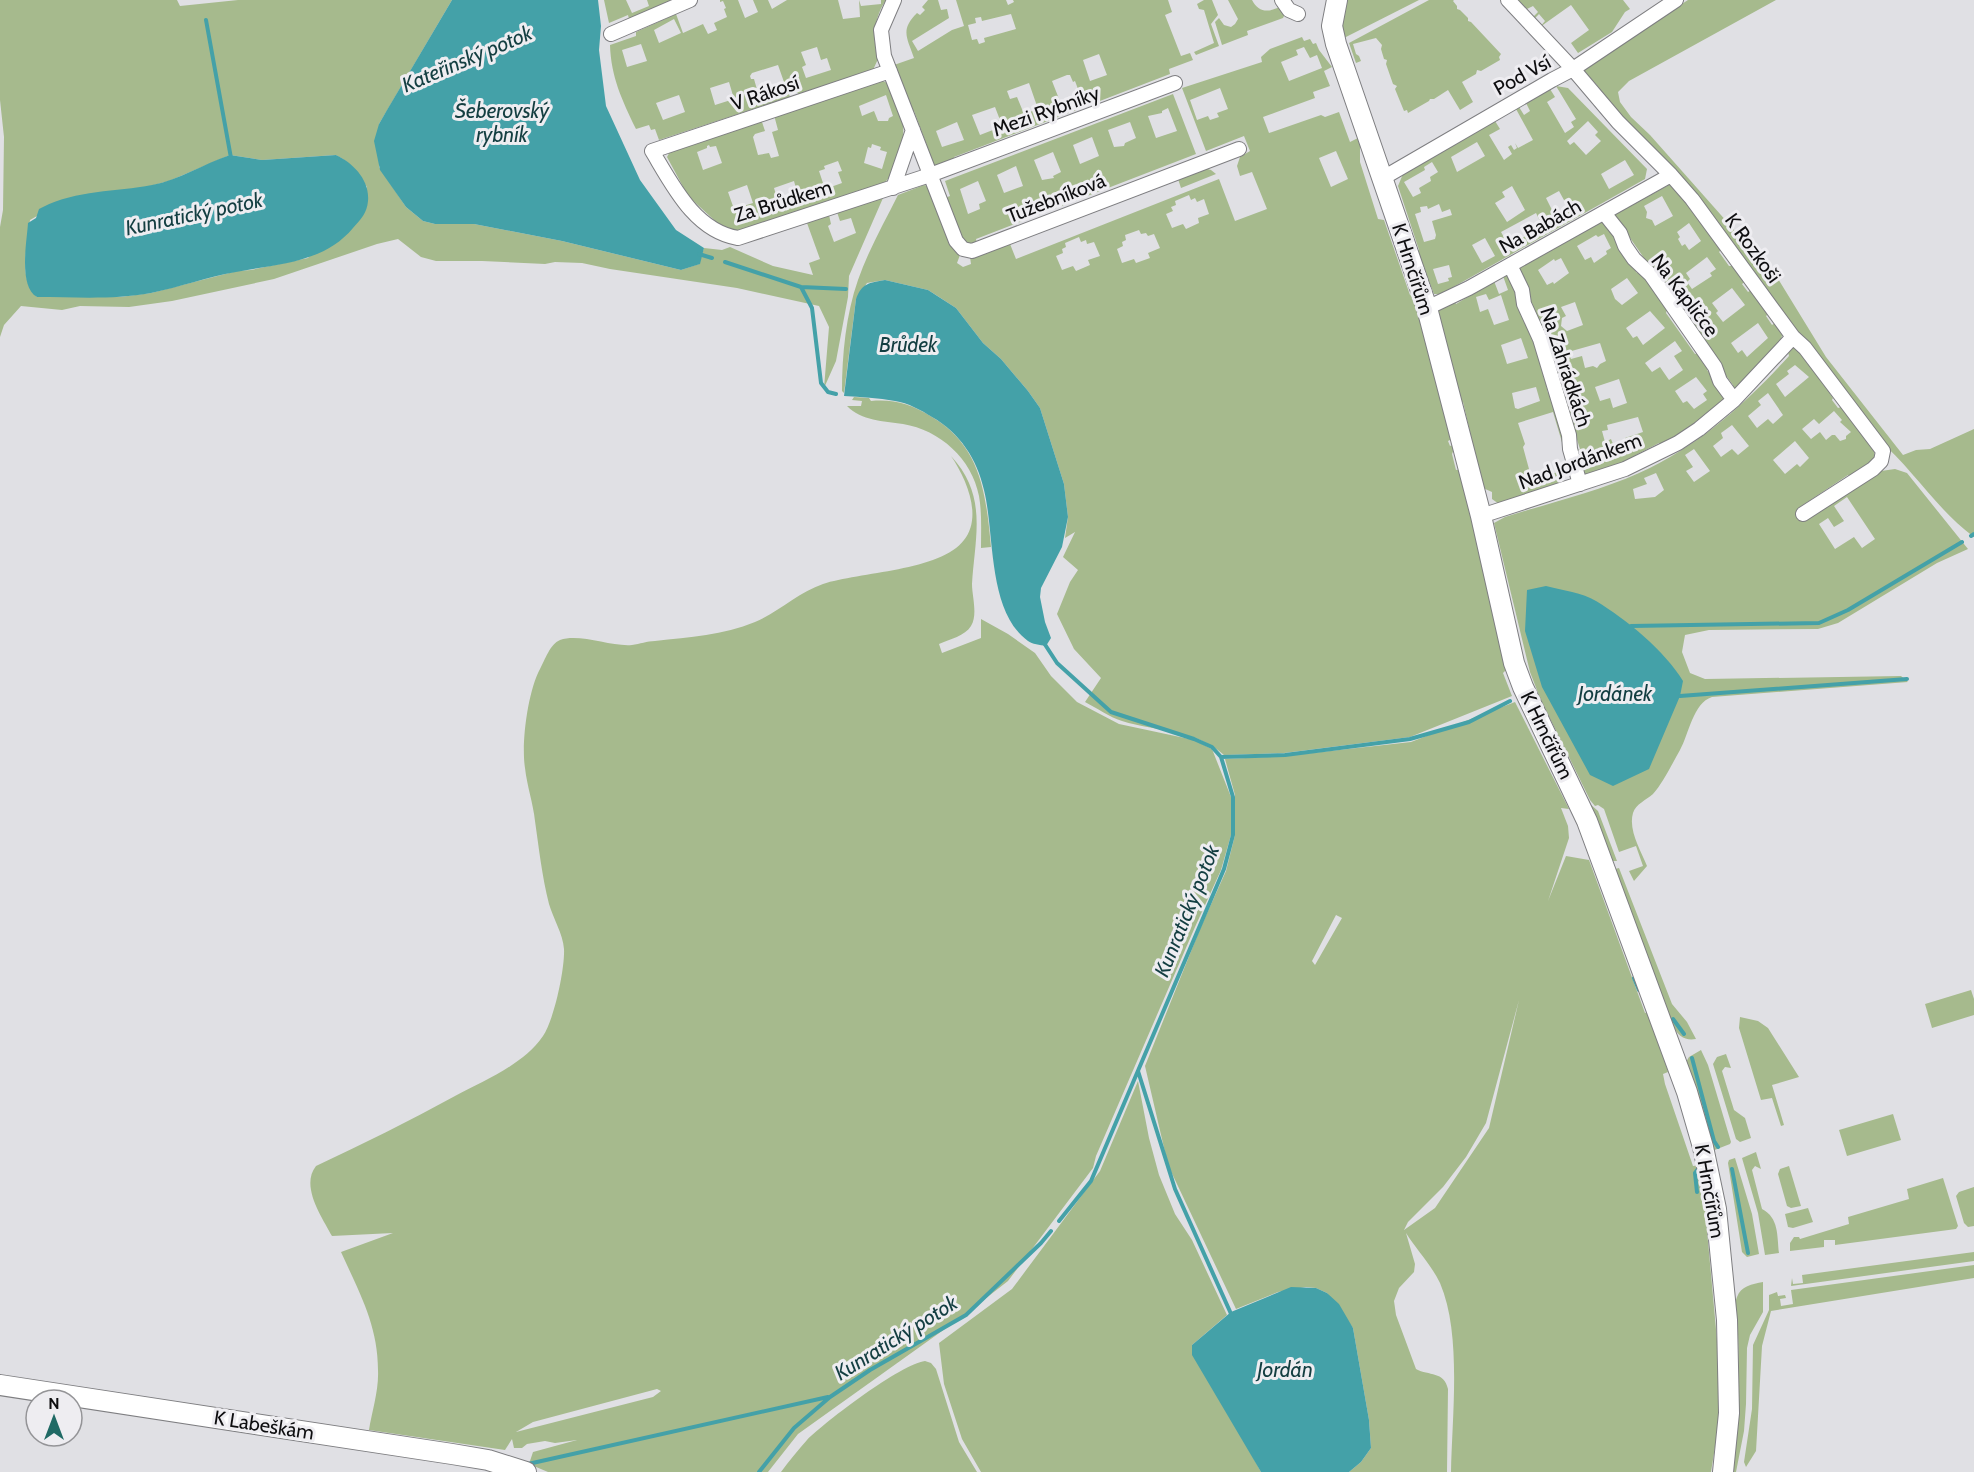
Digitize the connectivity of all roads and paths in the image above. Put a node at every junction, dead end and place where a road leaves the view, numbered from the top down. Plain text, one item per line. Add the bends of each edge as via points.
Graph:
1 (690, 0) edge
2 (894, 0) edge
3 (1282, 0) edge
4 (1337, 0) edge
5 (1508, 0) edge
6 (1676, 0) edge
7 (1298, 14) dead end
8 (611, 34) dead end
9 (1573, 69) junction
10 (890, 71) junction
11 (1175, 83) dead end
12 (913, 130) junction
13 (1239, 148) dead end
14 (652, 151) joint
15 (930, 175) junction
16 (1671, 175) junction
17 (1383, 178) junction
18 (892, 188) junction
19 (1604, 213) junction
20 (1510, 265) junction
21 (1427, 308) junction
22 (1793, 337) junction
23 (1734, 400) junction
24 (1580, 484) junction
25 (1803, 514) dead end
26 (1481, 516) junction
27 (0, 1385) edge
28 (526, 1472) edge
29 (1723, 1472) edge

1 - 8 street
2 - 10 street via 881,35
3 - 7 street
4 - 17 street, K Hrnčířům via 1332,26 1336,44
5 - 9 street, K Rozkoši
6 - 9 street, Pod Vsí
9 - 16 street, K Rozkoši
9 - 17 street, Pod Vsí
10 - 12 street
10 - 14 street, V Rákosí
11 - 15 street, Mezi Rybníky
12 - 15 street
12 - 18 street
13 - 15 street, Tužebníková via 972,251 963,249 956,241
14 - 18 street, Za Brůdkem via 685,206 722,236 738,238
15 - 18 street, Mezi Rybníky
16 - 19 street, Na Babách
16 - 22 street, K Rozkoši via 1714,227
17 - 21 street, K Hrnčířům
19 - 20 street, Na Babách
19 - 23 street, Na Kapličce via 1634,259 1651,274
20 - 21 street, Na Babách
20 - 24 street, Na Zahrádkách via 1540,339
21 - 26 street, K Hrnčířům
22 - 23 street, Nad Jordánkem
22 - 25 street, K Rozkoši via 1883,455 1873,469
23 - 24 street, Nad Jordánkem via 1678,442 1625,469
24 - 26 street, Nad Jordánkem
26 - 29 street, K Hrnčířům via 1518,674 1587,821 1688,1092 1706,1158 1724,1279 1729,1357
27 - 28 street, K Labeškám via 461,1455

